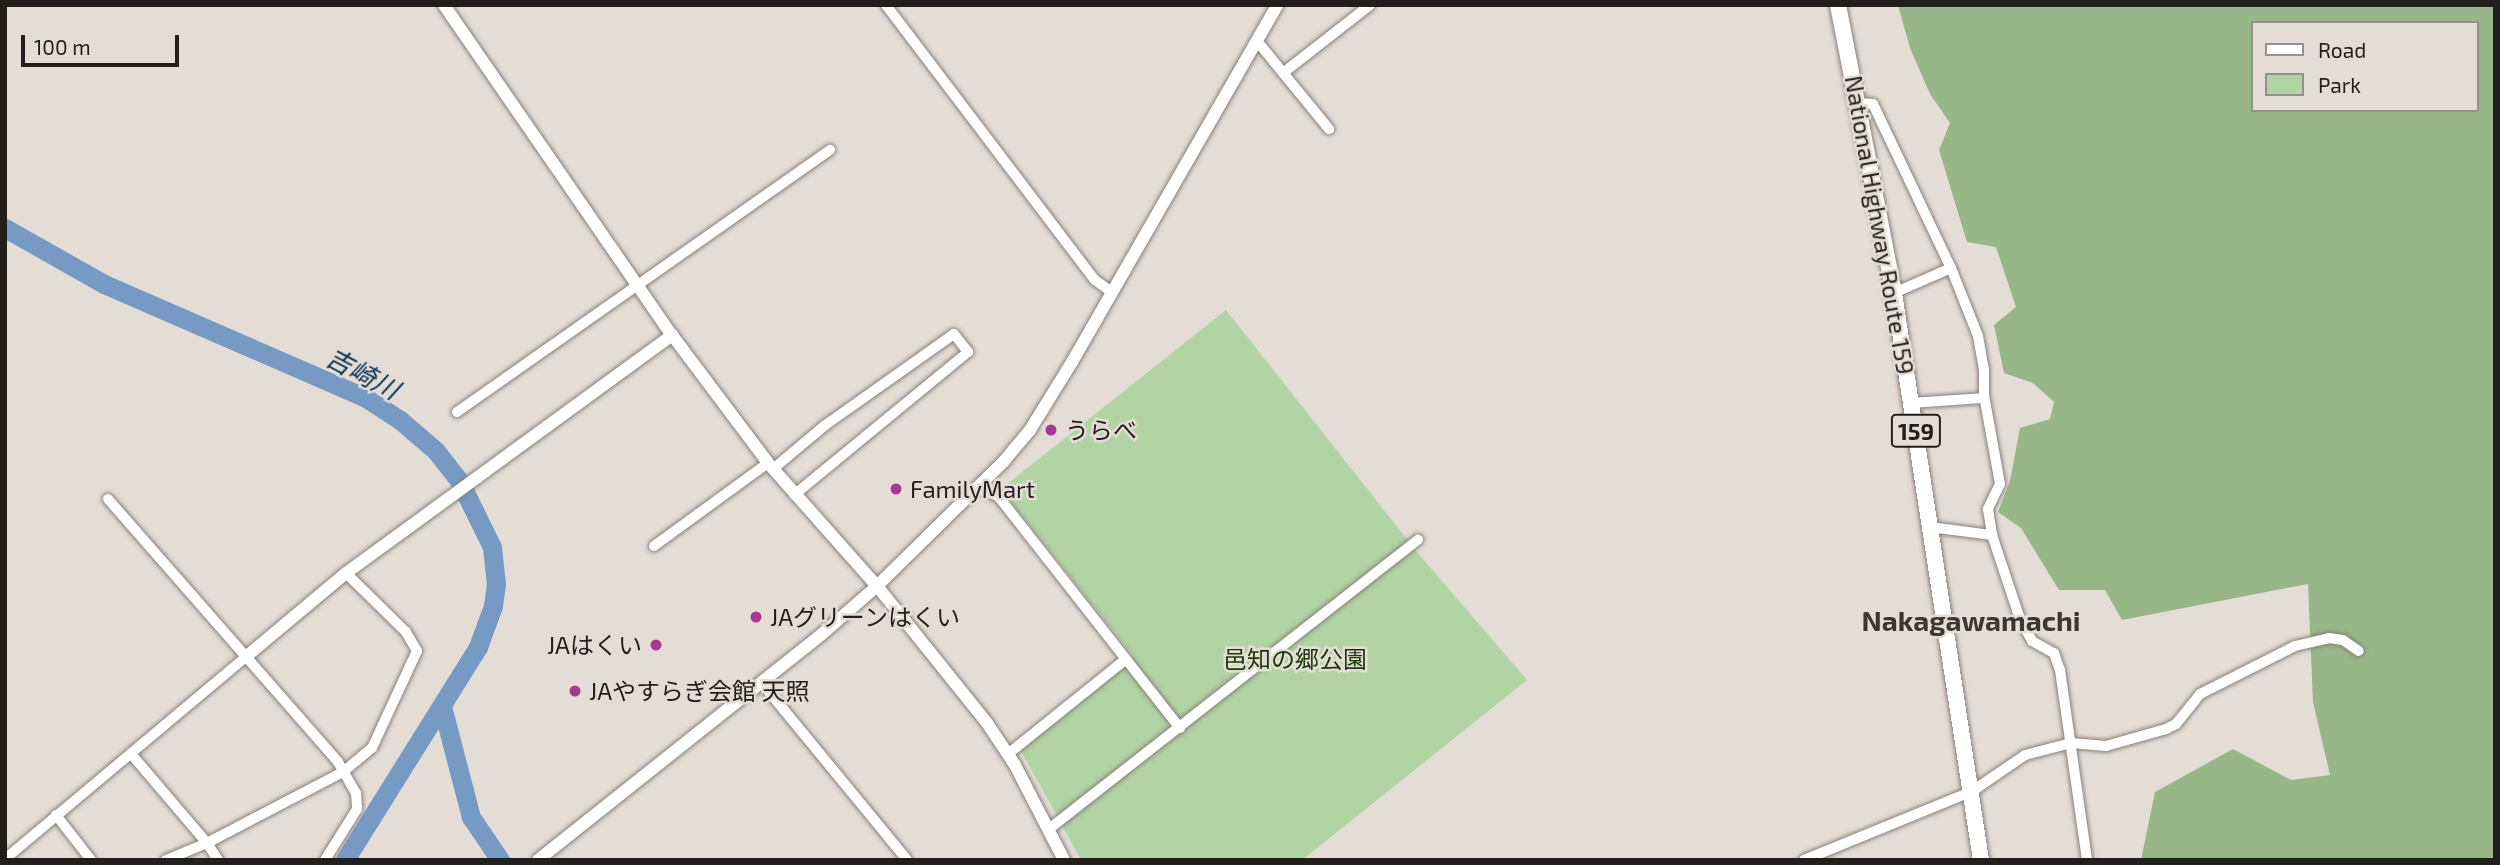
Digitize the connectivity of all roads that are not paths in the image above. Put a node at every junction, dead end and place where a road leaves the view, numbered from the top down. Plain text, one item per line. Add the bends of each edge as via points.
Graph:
1 (444, 5) edge
2 (1277, 5) edge
3 (1370, 5) edge
4 (1838, 5) edge
5 (891, 7) edge
6 (1256, 41) junction
7 (1283, 73) junction
8 (1858, 103) junction
9 (1329, 129) dead end
10 (830, 150) dead end
11 (1951, 268) junction
12 (639, 284) junction
13 (1110, 291) junction
14 (1894, 293) junction
15 (672, 335) junction
16 (1984, 398) junction
17 (1912, 403) junction
18 (457, 412) dead end
19 (771, 466) junction
20 (977, 489) junction
21 (794, 495) junction
22 (108, 499) dead end
23 (1930, 527) junction
24 (1992, 535) junction
25 (1418, 540) dead end
26 (654, 546) dead end
27 (346, 573) junction
28 (877, 586) junction
29 (2359, 651) dead end
30 (247, 655) junction
31 (1125, 660) junction
32 (761, 682) junction
33 (1180, 728) junction
34 (2071, 743) junction
35 (1008, 754) junction
36 (132, 755) junction
37 (344, 772) junction
38 (1971, 792) junction
39 (56, 815) junction
40 (1049, 829) junction
41 (207, 843) junction
42 (5, 859) edge
43 (92, 860) edge
44 (166, 860) edge
45 (218, 860) edge
46 (325, 860) edge
47 (538, 860) edge
48 (907, 860) edge
49 (1064, 860) edge
50 (1804, 860) edge
51 (1981, 860) edge
52 (2087, 860) edge

1 - 12 street
2 - 6 street
3 - 7 street
4 - 8 highway, National Highway Route 159 / 159
5 - 13 street via 1095,280
6 - 7 street
6 - 13 street
7 - 9 street
8 - 11 street via 1873,104
8 - 14 highway, National Highway Route 159 / 159
10 - 12 street
11 - 14 street
11 - 16 street via 1978,336
12 - 15 street
12 - 18 street
13 - 20 street via 1030,430
14 - 17 highway, National Highway Route 159 / 159
15 - 19 street
15 - 27 street
16 - 17 street
16 - 24 street via 2000,484 1987,509
17 - 23 highway, National Highway Route 159 / 159
19 - 21 street
19 - 21 street via 954,334 968,352
19 - 26 street
20 - 28 street
20 - 31 street via 998,496
21 - 28 street
22 - 30 street
23 - 24 street
23 - 38 highway, National Highway Route 159 / 159
24 - 34 street via 2010,593 2032,641 2054,653
25 - 33 street
27 - 30 street
27 - 37 street via 406,632 417,650 372,748
28 - 32 street
28 - 35 street
29 - 34 street via 2343,640 2314,639 2200,694 2176,724 2166,729 2100,747
30 - 36 street
30 - 37 street
31 - 33 street
31 - 35 street
32 - 47 street
32 - 48 street
33 - 40 street
34 - 38 street via 2025,755
34 - 52 street
35 - 40 street
36 - 39 street
36 - 41 street
37 - 41 street
37 - 46 street via 356,793 357,809
38 - 50 street
38 - 51 highway, National Highway Route 159 / 159
39 - 42 street
39 - 43 street
40 - 49 street
41 - 44 street
41 - 45 street

